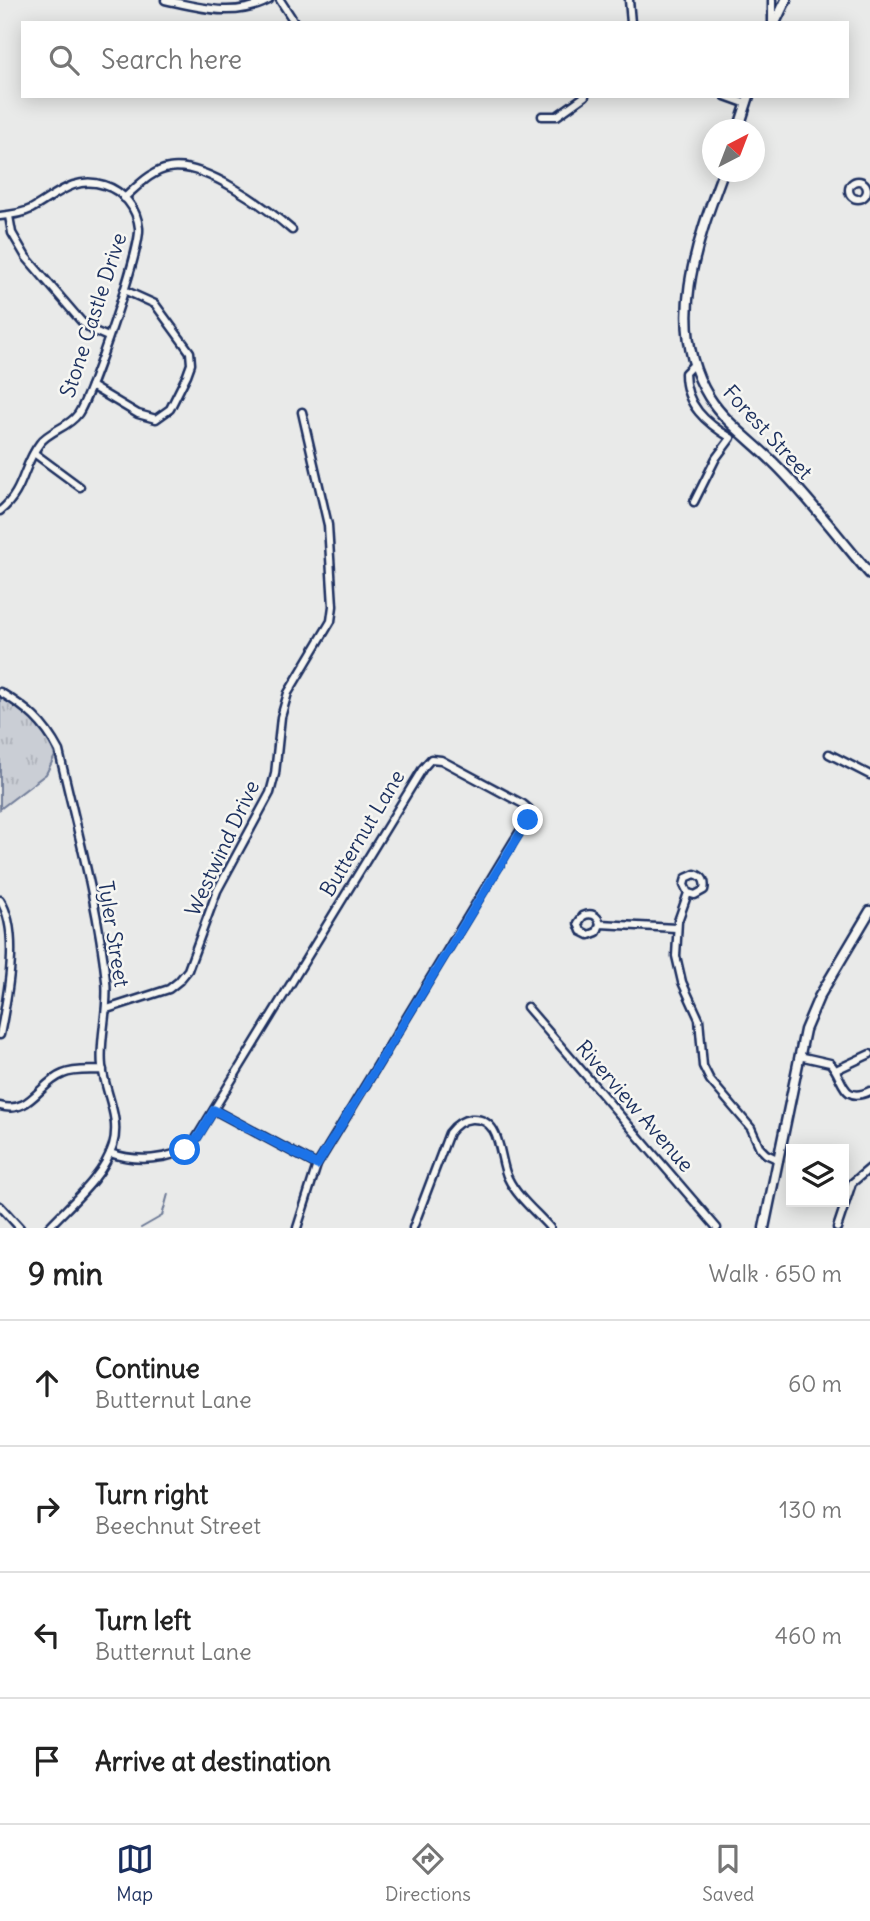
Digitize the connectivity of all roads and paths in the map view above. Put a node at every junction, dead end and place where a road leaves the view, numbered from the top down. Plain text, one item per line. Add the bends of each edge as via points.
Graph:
1 (165, 0) edge
2 (270, 0) edge
3 (281, 0) edge
4 (629, 0) edge
5 (772, 0) edge
6 (786, 0) edge
7 (294, 21) edge
8 (631, 21) edge
9 (774, 21) edge
10 (775, 21) edge
11 (582, 98) edge
12 (748, 100) edge
13 (542, 116) dead end
14 (742, 119) edge
15 (719, 182) edge
16 (124, 198) junction
17 (0, 216) edge
18 (9, 216) junction
19 (292, 230) dead end
20 (124, 290) junction
21 (108, 337) junction
22 (694, 364) junction
23 (91, 386) junction
24 (302, 412) dead end
25 (737, 429) junction
26 (731, 438) junction
27 (34, 453) junction
28 (80, 487) dead end
29 (694, 502) dead end
30 (0, 511) edge
31 (870, 574) edge
32 (0, 692) edge
33 (829, 754) dead end
34 (870, 775) edge
35 (688, 893) dead end
36 (0, 900) edge
37 (870, 911) edge
38 (600, 924) dead end
39 (677, 928) junction
40 (527, 1007) dead end
41 (107, 1009) junction
42 (0, 1035) edge
43 (870, 1054) edge
44 (799, 1056) junction
45 (103, 1070) junction
46 (836, 1070) junction
47 (870, 1091) edge
48 (0, 1106) edge
49 (214, 1110) junction
50 (110, 1153) junction
51 (779, 1160) junction
52 (317, 1165) junction
53 (870, 1168) edge
54 (0, 1206) edge
55 (20, 1228) edge
56 (48, 1228) edge
57 (297, 1228) edge
58 (413, 1228) edge
59 (550, 1228) edge
60 (717, 1228) edge
61 (764, 1228) edge
62 (837, 1228) edge

1 - 2 street via 233,11
3 - 7 street
4 - 8 street
5 - 9 street
6 - 10 street
11 - 13 street via 557,116
12 - 14 street
15 - 22 street, Forest Street via 690,275 688,330
16 - 18 street via 104,185 81,183
16 - 19 street via 166,168 190,168 251,200
16 - 20 street, Stone Castle Drive via 135,212 139,236
17 - 18 street
18 - 21 street via 12,233 26,257 81,321
20 - 21 street, Stone Castle Drive
20 - 23 street via 162,312 188,348 190,368 170,409 156,419 138,414
21 - 23 street, Stone Castle Drive
22 - 25 street, Forest Street via 709,397
22 - 26 street via 685,373 689,398 708,423
23 - 27 street, Stone Castle Drive via 75,417 44,439
24 - 41 street, Westwind Drive via 328,524 331,621 288,693 270,793 218,891 188,970 169,989
25 - 26 street
25 - 31 street, Forest Street via 785,475
26 - 29 street
27 - 28 street
27 - 30 street, Stone Castle Drive via 20,488
32 - 41 street, Tyler Street via 36,716 58,751 99,934
33 - 34 street
35 - 39 street
36 - 42 street via 6,912 11,963
37 - 44 street via 816,1004
38 - 39 street
39 - 51 street via 677,966 699,1019 704,1071 751,1128 760,1148
40 - 60 street, Riverview Avenue
41 - 45 street, Tyler Street
43 - 46 street
44 - 46 street via 828,1062
44 - 51 street
45 - 48 street via 61,1074 25,1104
45 - 50 street, Tyler Street via 116,1128
46 - 47 street via 849,1093
49 - 50 street, Butternut Lane via 185,1150 140,1159
49 - 52 street
49 - 52 street, Butternut Lane via 423,768 431,760 441,760 523,804 529,816
50 - 56 street, Tyler Street
51 - 61 street
52 - 57 street, Butternut Lane
53 - 62 street via 852,1183
54 - 55 street
58 - 59 street via 449,1133 461,1121 472,1119 483,1121 496,1133 513,1187

